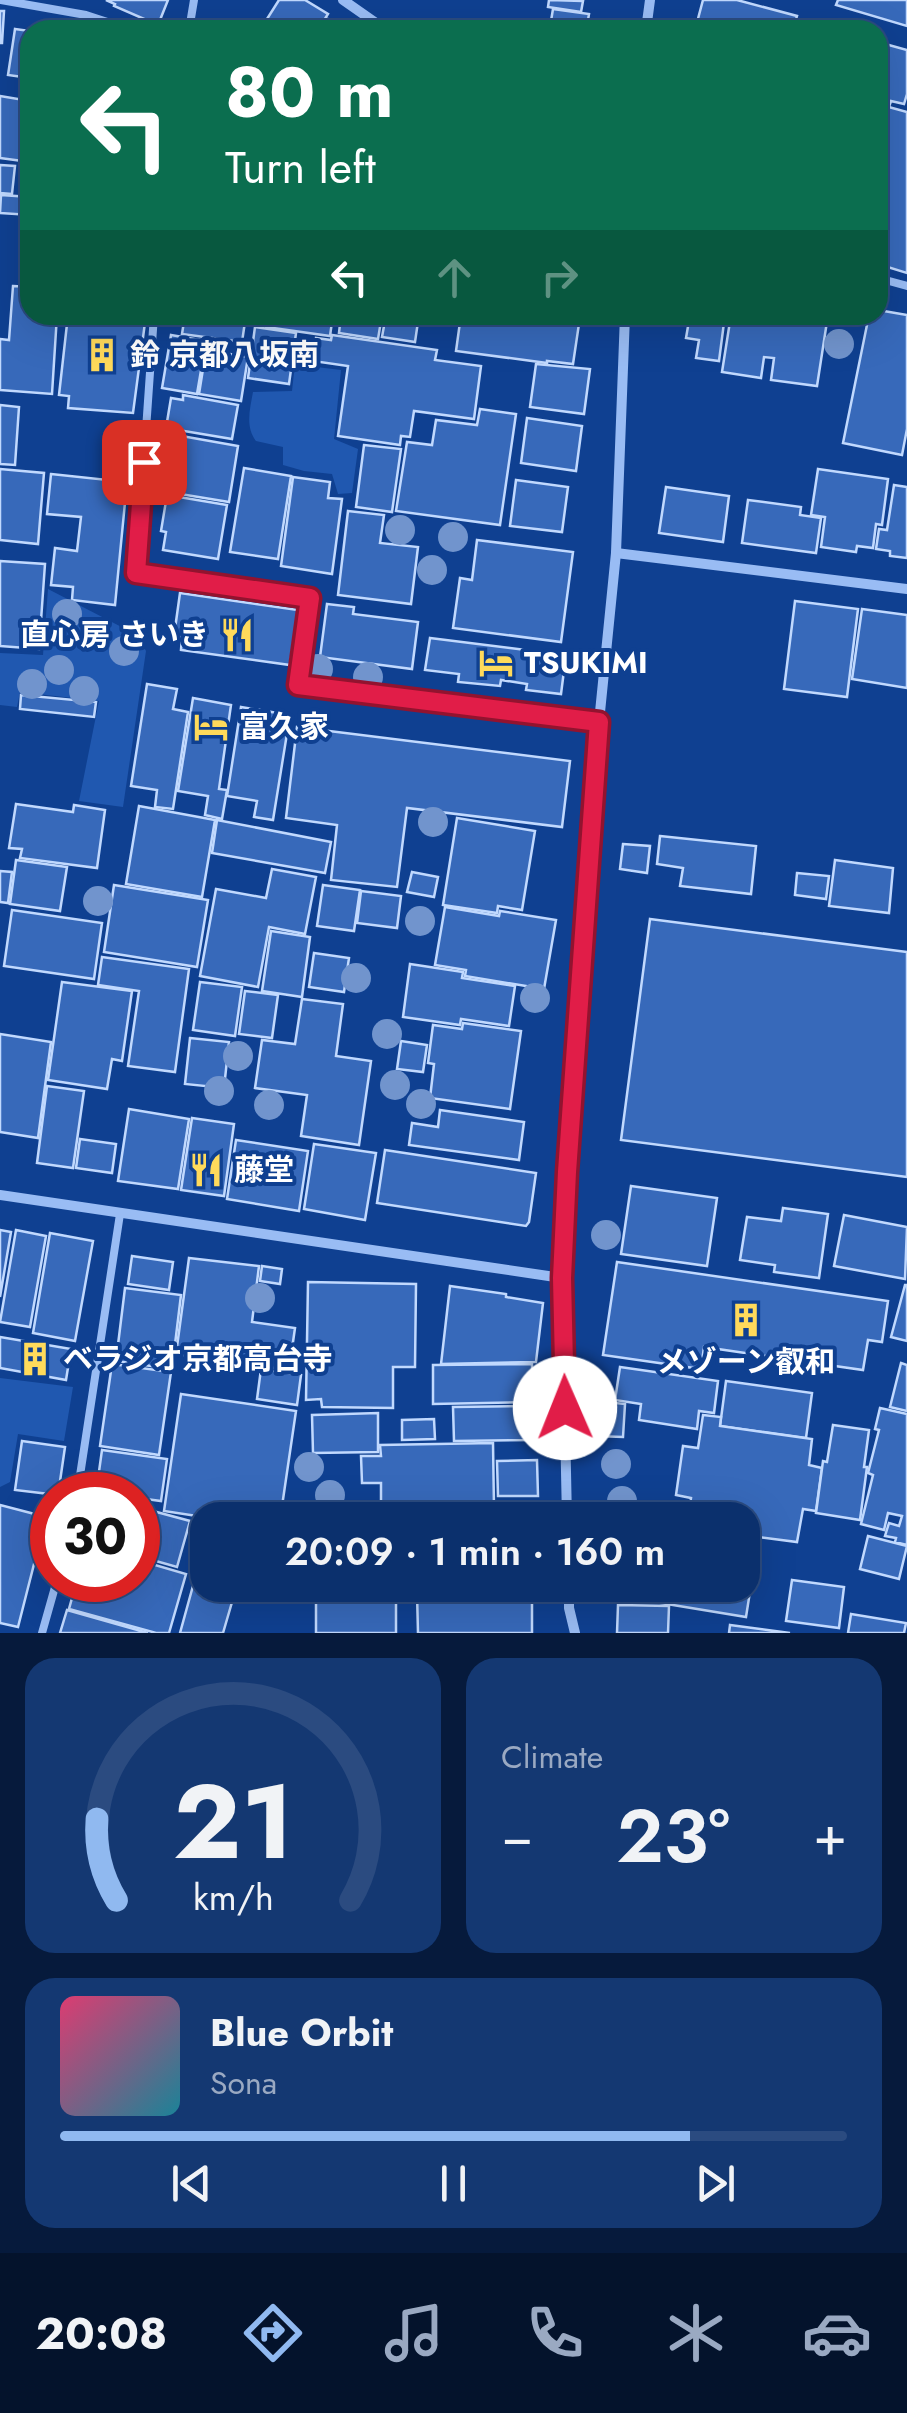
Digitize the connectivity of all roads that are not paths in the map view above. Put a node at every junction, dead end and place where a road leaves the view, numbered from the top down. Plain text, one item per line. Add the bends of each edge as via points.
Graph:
1 (0, 0) edge
2 (343, 0) edge
3 (99, 20) edge
4 (372, 20) edge
5 (153, 325) edge
6 (625, 325) edge
7 (616, 553) junction
8 (907, 589) edge
9 (599, 722) junction
10 (0, 1195) edge
11 (120, 1214) junction
12 (562, 1278) junction
13 (80, 1472) edge
14 (568, 1502) edge
15 (50, 1602) edge
16 (569, 1602) edge
17 (42, 1633) edge
18 (576, 1633) edge

1 - 3 lane
2 - 4 street
5 - 9 lane via 136,573 310,598 298,685
6 - 7 street
7 - 8 street
7 - 9 street
9 - 12 street
10 - 11 street
11 - 12 street
11 - 13 lane
12 - 14 street
15 - 17 lane
16 - 18 street

